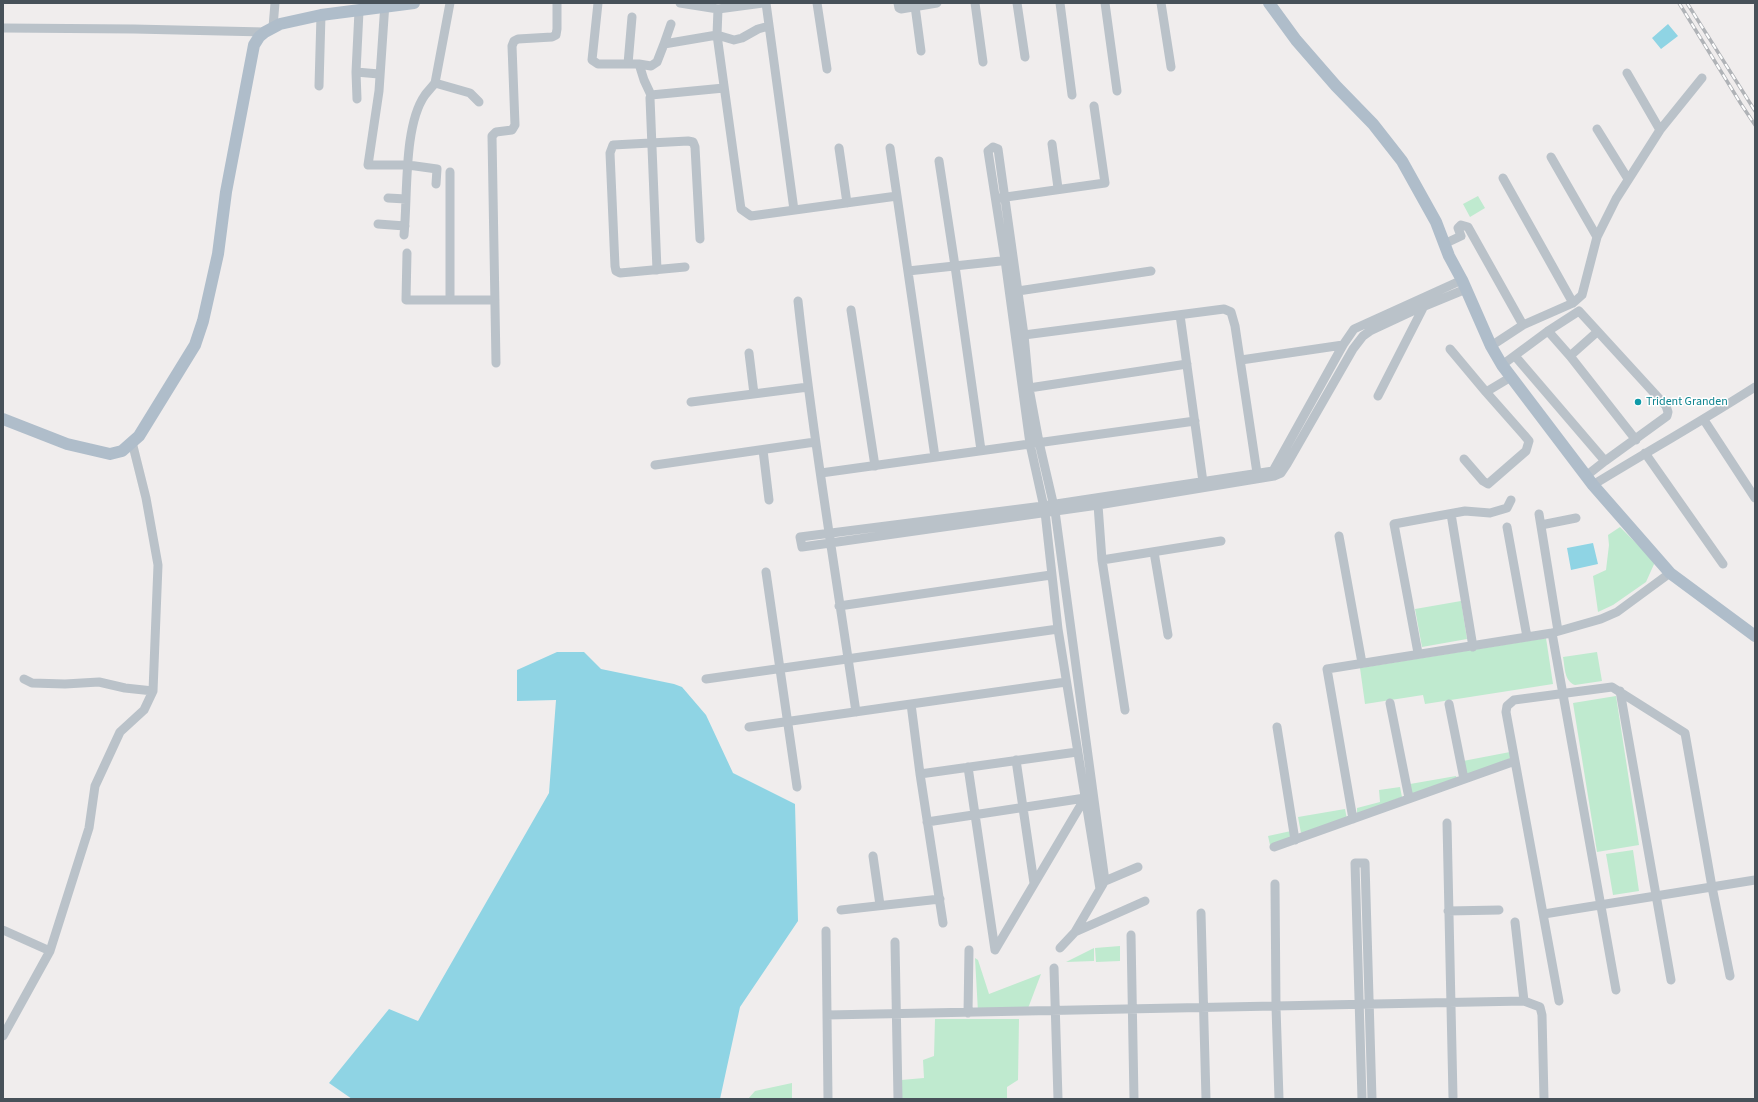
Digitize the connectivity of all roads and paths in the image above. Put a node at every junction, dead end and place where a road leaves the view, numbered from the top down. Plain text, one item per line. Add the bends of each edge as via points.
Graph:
1 (275, 3) edge
2 (414, 3) edge
3 (450, 3) edge
4 (557, 3) edge
5 (598, 3) edge
6 (680, 3) edge
7 (764, 3) edge
8 (817, 3) edge
9 (898, 3) edge
10 (937, 3) edge
11 (976, 3) edge
12 (1017, 3) edge
13 (1060, 3) edge
14 (1105, 3) edge
15 (1161, 3) edge
16 (1268, 3) edge
17 (385, 5) edge
18 (916, 6) junction
19 (718, 9) junction
20 (359, 11) junction
21 (321, 15) junction
22 (632, 17) dead end
23 (671, 24) dead end
24 (769, 26) junction
25 (3, 28) edge
26 (269, 30) junction
27 (717, 35) junction
28 (664, 44) junction
29 (921, 51) dead end
30 (1024, 57) dead end
31 (983, 62) dead end
32 (628, 64) junction
33 (640, 64) junction
34 (1171, 67) dead end
35 (827, 69) dead end
36 (356, 72) junction
37 (1627, 73) dead end
38 (379, 74) junction
39 (1702, 78) dead end
40 (435, 83) junction
41 (319, 86) dead end
42 (724, 88) junction
43 (1117, 91) dead end
44 (651, 95) junction
45 (1072, 95) dead end
46 (357, 99) dead end
47 (479, 102) dead end
48 (1094, 106) dead end
49 (1597, 129) dead end
50 (1660, 130) junction
51 (652, 142) junction
52 (1052, 144) dead end
53 (839, 148) dead end
54 (890, 148) dead end
55 (1551, 157) dead end
56 (938, 161) dead end
57 (408, 165) junction
58 (450, 172) dead end
59 (1503, 178) dead end
60 (1628, 179) junction
61 (436, 184) dead end
62 (1058, 188) junction
63 (897, 196) junction
64 (388, 198) dead end
65 (406, 199) junction
66 (847, 203) junction
67 (794, 210) junction
68 (378, 224) dead end
69 (1597, 237) junction
70 (700, 239) dead end
71 (1444, 244) junction
72 (407, 252) dead end
73 (1009, 260) junction
74 (955, 266) junction
75 (685, 267) dead end
76 (657, 270) junction
77 (908, 271) junction
78 (1151, 271) dead end
79 (1464, 285) junction
80 (1018, 291) junction
81 (450, 300) junction
82 (495, 300) junction
83 (798, 301) dead end
84 (1573, 303) junction
85 (1424, 306) junction
86 (851, 310) dead end
87 (1180, 315) junction
88 (1523, 325) junction
89 (1548, 330) junction
90 (1596, 332) junction
91 (1024, 335) junction
92 (1343, 345) junction
93 (1491, 346) junction
94 (1450, 349) dead end
95 (749, 353) dead end
96 (1515, 356) junction
97 (1570, 356) junction
98 (1241, 360) junction
99 (496, 363) dead end
100 (1187, 364) junction
101 (1502, 365) junction
102 (1511, 377) junction
103 (808, 387) junction
104 (1029, 388) junction
105 (1754, 389) edge
106 (1486, 392) junction
107 (754, 394) junction
108 (1378, 396) dead end
109 (691, 402) dead end
110 (3, 419) edge
111 (1704, 420) junction
112 (1195, 421) junction
113 (1636, 440) junction
114 (132, 442) junction
115 (815, 442) junction
116 (1039, 442) junction
117 (1030, 444) junction
118 (763, 450) junction
119 (981, 450) junction
120 (1645, 453) junction
121 (935, 457) junction
122 (1464, 459) dead end
123 (1605, 461) junction
124 (655, 465) dead end
125 (875, 466) junction
126 (821, 473) junction
127 (1257, 473) junction
128 (1589, 481) junction
129 (1203, 482) junction
130 (1755, 498) edge
131 (769, 500) dead end
132 (1511, 500) dead end
133 (1098, 505) junction
134 (1054, 507) junction
135 (1044, 509) junction
136 (1451, 514) junction
137 (1539, 514) dead end
138 (1576, 518) dead end
139 (1541, 524) junction
140 (1507, 527) dead end
141 (828, 533) junction
142 (1339, 536) dead end
143 (1221, 542) dead end
144 (830, 544) junction
145 (1154, 552) junction
146 (1102, 560) junction
147 (1723, 564) dead end
148 (766, 572) dead end
149 (1670, 573) junction
150 (1051, 575) junction
151 (840, 606) junction
152 (1058, 629) junction
153 (1555, 632) junction
154 (1168, 635) dead end
155 (1755, 636) edge
156 (1527, 637) junction
157 (1472, 647) junction
158 (1418, 653) junction
159 (848, 659) junction
160 (1362, 663) junction
161 (780, 668) junction
162 (24, 679) dead end
163 (706, 679) dead end
164 (1066, 682) junction
165 (153, 691) junction
166 (1620, 691) junction
167 (1563, 694) junction
168 (1390, 703) dead end
169 (911, 704) junction
170 (1449, 704) dead end
171 (1125, 710) dead end
172 (856, 712) junction
173 (788, 722) junction
174 (750, 727) dead end
175 (1277, 727) dead end
176 (1077, 752) junction
177 (1016, 760) junction
178 (1516, 761) junction
179 (968, 767) junction
180 (920, 774) junction
181 (1464, 779) junction
182 (797, 787) dead end
183 (1085, 798) junction
184 (1408, 798) junction
185 (1023, 808) junction
186 (975, 815) junction
187 (1353, 819) junction
188 (927, 822) junction
189 (1447, 823) dead end
190 (1295, 840) junction
191 (1274, 847) dead end
192 (873, 856) dead end
193 (1138, 867) dead end
194 (1755, 880) edge
195 (1105, 881) junction
196 (1034, 883) junction
197 (1275, 884) dead end
198 (1712, 887) junction
199 (1100, 889) junction
200 (1656, 896) junction
201 (940, 899) junction
202 (1145, 900) dead end
203 (880, 905) junction
204 (1600, 905) junction
205 (841, 910) dead end
206 (1499, 910) dead end
207 (1448, 911) junction
208 (1202, 912) dead end
209 (1544, 914) junction
210 (1515, 922) dead end
211 (943, 923) dead end
212 (3, 930) edge
213 (826, 931) dead end
214 (1075, 932) junction
215 (1131, 936) dead end
216 (894, 942) dead end
217 (1060, 948) dead end
218 (968, 950) dead end
219 (50, 951) junction
220 (1054, 968) dead end
221 (1730, 976) dead end
222 (1671, 980) dead end
223 (1616, 990) dead end
224 (1524, 1001) junction
225 (1559, 1001) dead end
226 (1450, 1003) junction
227 (1364, 1005) junction
228 (1276, 1007) junction
229 (1203, 1008) junction
230 (1132, 1009) junction
231 (1055, 1011) junction
232 (968, 1013) junction
233 (896, 1014) junction
234 (827, 1015) junction
235 (3, 1036) edge
236 (1453, 1097) dead end
237 (828, 1099) edge
238 (898, 1099) edge
239 (1058, 1099) edge
240 (1134, 1099) edge
241 (1206, 1099) edge
242 (1279, 1099) edge
243 (1362, 1099) edge
244 (1372, 1099) edge
245 (1544, 1099) edge

1 - 26 street
2 - 17 main road
3 - 40 street
4 - 82 street via 556,34 552,37 514,41 512,46 515,125 512,130 496,132 492,136
5 - 32 street via 592,60 598,64
6 - 19 street
7 - 19 street
7 - 24 street
8 - 35 street
9 - 18 street via 902,9
10 - 18 street
11 - 31 street
12 - 30 street
13 - 45 street
14 - 43 street
15 - 34 street
16 - 71 main road via 1301,46 1373,124 1402,161 1436,222
17 - 20 main road
17 - 38 street
18 - 29 street
19 - 27 street
20 - 21 main road
20 - 36 street
21 - 26 main road
21 - 41 street
22 - 32 street
23 - 28 street
24 - 27 street via 734,40
24 - 67 street
25 - 26 street
26 - 114 main road via 254,45 226,192 218,254 203,321 195,345 139,436
27 - 28 street
27 - 42 street
28 - 33 street via 654,65
32 - 33 street
33 - 44 street
36 - 38 street
36 - 46 street
37 - 50 street
38 - 57 street via 379,91 368,165
39 - 50 street
40 - 47 street via 470,93
40 - 57 street via 424,95 412,124
42 - 44 street
42 - 67 street via 741,209 751,216
44 - 51 street
48 - 62 street via 1105,183
49 - 60 street
50 - 60 street
51 - 70 street via 693,142
51 - 76 street
51 - 76 street via 613,145 611,149 614,266 620,273
52 - 62 street
53 - 66 street
54 - 63 street
55 - 69 street
56 - 74 street
57 - 61 street via 437,169
57 - 65 street
58 - 81 street
59 - 84 street
60 - 69 street
62 - 73 street via 1000,198
63 - 66 street
63 - 77 street
64 - 65 street
65 - 68 street via 405,230
66 - 67 street
69 - 84 street via 1583,292
71 - 79 main road
71 - 88 street via 1461,236 1458,228 1460,226 1468,227
72 - 81 street via 406,300
73 - 74 street
73 - 80 street
73 - 117 street
74 - 77 street
74 - 119 street
75 - 76 street
77 - 121 street
78 - 80 street
79 - 85 street
79 - 92 street via 1354,329
79 - 93 main road
80 - 91 street
81 - 82 street
82 - 99 street
83 - 103 street
84 - 88 street
85 - 108 street
85 - 133 street via 1363,336 1281,473
86 - 125 street
87 - 91 street
87 - 98 street via 1224,309 1231,312 1236,326
87 - 100 street
88 - 93 street
89 - 90 street via 1580,311
89 - 96 street
89 - 97 street
90 - 97 street
90 - 113 street via 1666,406 1667,416
91 - 104 street
92 - 98 street
92 - 127 street via 1273,471
93 - 101 main road
94 - 106 street
95 - 107 street
96 - 101 street
96 - 123 street
97 - 113 street
98 - 127 street
100 - 104 street
100 - 112 street
101 - 102 main road
102 - 106 street
102 - 128 main road
103 - 107 street
103 - 115 street
104 - 116 street
105 - 111 street
106 - 122 street via 1529,441 1529,445 1526,451 1488,484
107 - 109 street
110 - 114 main road via 67,444 110,454 122,452
111 - 120 street
111 - 130 street
112 - 116 street
112 - 129 street
113 - 123 street
114 - 165 street via 146,498 158,565
115 - 118 street
115 - 126 street
116 - 117 street
116 - 134 street
117 - 119 street
117 - 135 street
118 - 124 street
118 - 131 street
119 - 121 street
120 - 128 street
120 - 147 street
121 - 125 street
123 - 128 street
125 - 126 street
126 - 141 street
127 - 129 street
128 - 149 main road
129 - 134 street
132 - 136 street via 1507,508 1490,513 1465,511
133 - 134 street
133 - 146 street
134 - 135 street
134 - 195 street
135 - 141 street
135 - 144 street
135 - 150 street
136 - 157 street
136 - 158 street via 1394,524
137 - 139 street
138 - 139 street
139 - 153 street
140 - 156 street
141 - 144 street
141 - 144 street via 800,537 802,547
142 - 160 street
143 - 145 street
144 - 151 street
145 - 146 street
145 - 154 street
146 - 171 street
148 - 161 street
149 - 153 street via 1617,612
149 - 155 main road
150 - 151 street
150 - 152 street
151 - 159 street
152 - 159 street
152 - 164 street
153 - 156 street
153 - 167 street
156 - 157 street
157 - 158 street
158 - 160 street
159 - 161 street
159 - 172 street
160 - 187 street via 1327,669
161 - 163 street
161 - 173 street
162 - 165 street via 32,683 99,682
164 - 169 street
164 - 176 street
165 - 219 street via 144,710 120,732 95,786 89,828
166 - 167 street via 1612,687
166 - 198 street via 1685,733
166 - 200 street
167 - 178 street via 1514,700 1507,706
167 - 204 street
168 - 184 street
169 - 172 street
169 - 180 street
170 - 181 street
172 - 173 street
173 - 174 street
173 - 182 street
175 - 190 street
176 - 177 street
176 - 183 street
177 - 179 street
177 - 185 street
178 - 181 street
178 - 209 street
179 - 180 street
179 - 186 street
180 - 188 street
181 - 184 street
183 - 185 street
183 - 196 street
183 - 199 street
184 - 187 street
185 - 186 street
185 - 196 street
186 - 188 street
186 - 196 street via 995,950
187 - 190 street
188 - 201 street
189 - 207 street
190 - 191 street
192 - 203 street
193 - 195 street
194 - 198 street
195 - 199 street
197 - 228 street
198 - 200 street
198 - 221 street
199 - 214 street
200 - 204 street
200 - 222 street
201 - 203 street
201 - 211 street
202 - 214 street
203 - 205 street
204 - 209 street
204 - 223 street
206 - 207 street
207 - 226 street
208 - 229 street
209 - 225 street
210 - 224 street
212 - 219 street
213 - 234 street
214 - 217 street
215 - 230 street
216 - 233 street
218 - 232 street
219 - 235 street
220 - 231 street
224 - 226 street
224 - 245 street via 1540,1007 1542,1015
226 - 227 street
226 - 236 street
227 - 227 street via 1355,863 1365,863
227 - 228 street
227 - 243 street
227 - 244 street
228 - 229 street
228 - 242 street
229 - 230 street
229 - 241 street
230 - 231 street
230 - 240 street
231 - 232 street
231 - 239 street
232 - 233 street
233 - 234 street
233 - 238 street
234 - 237 street

